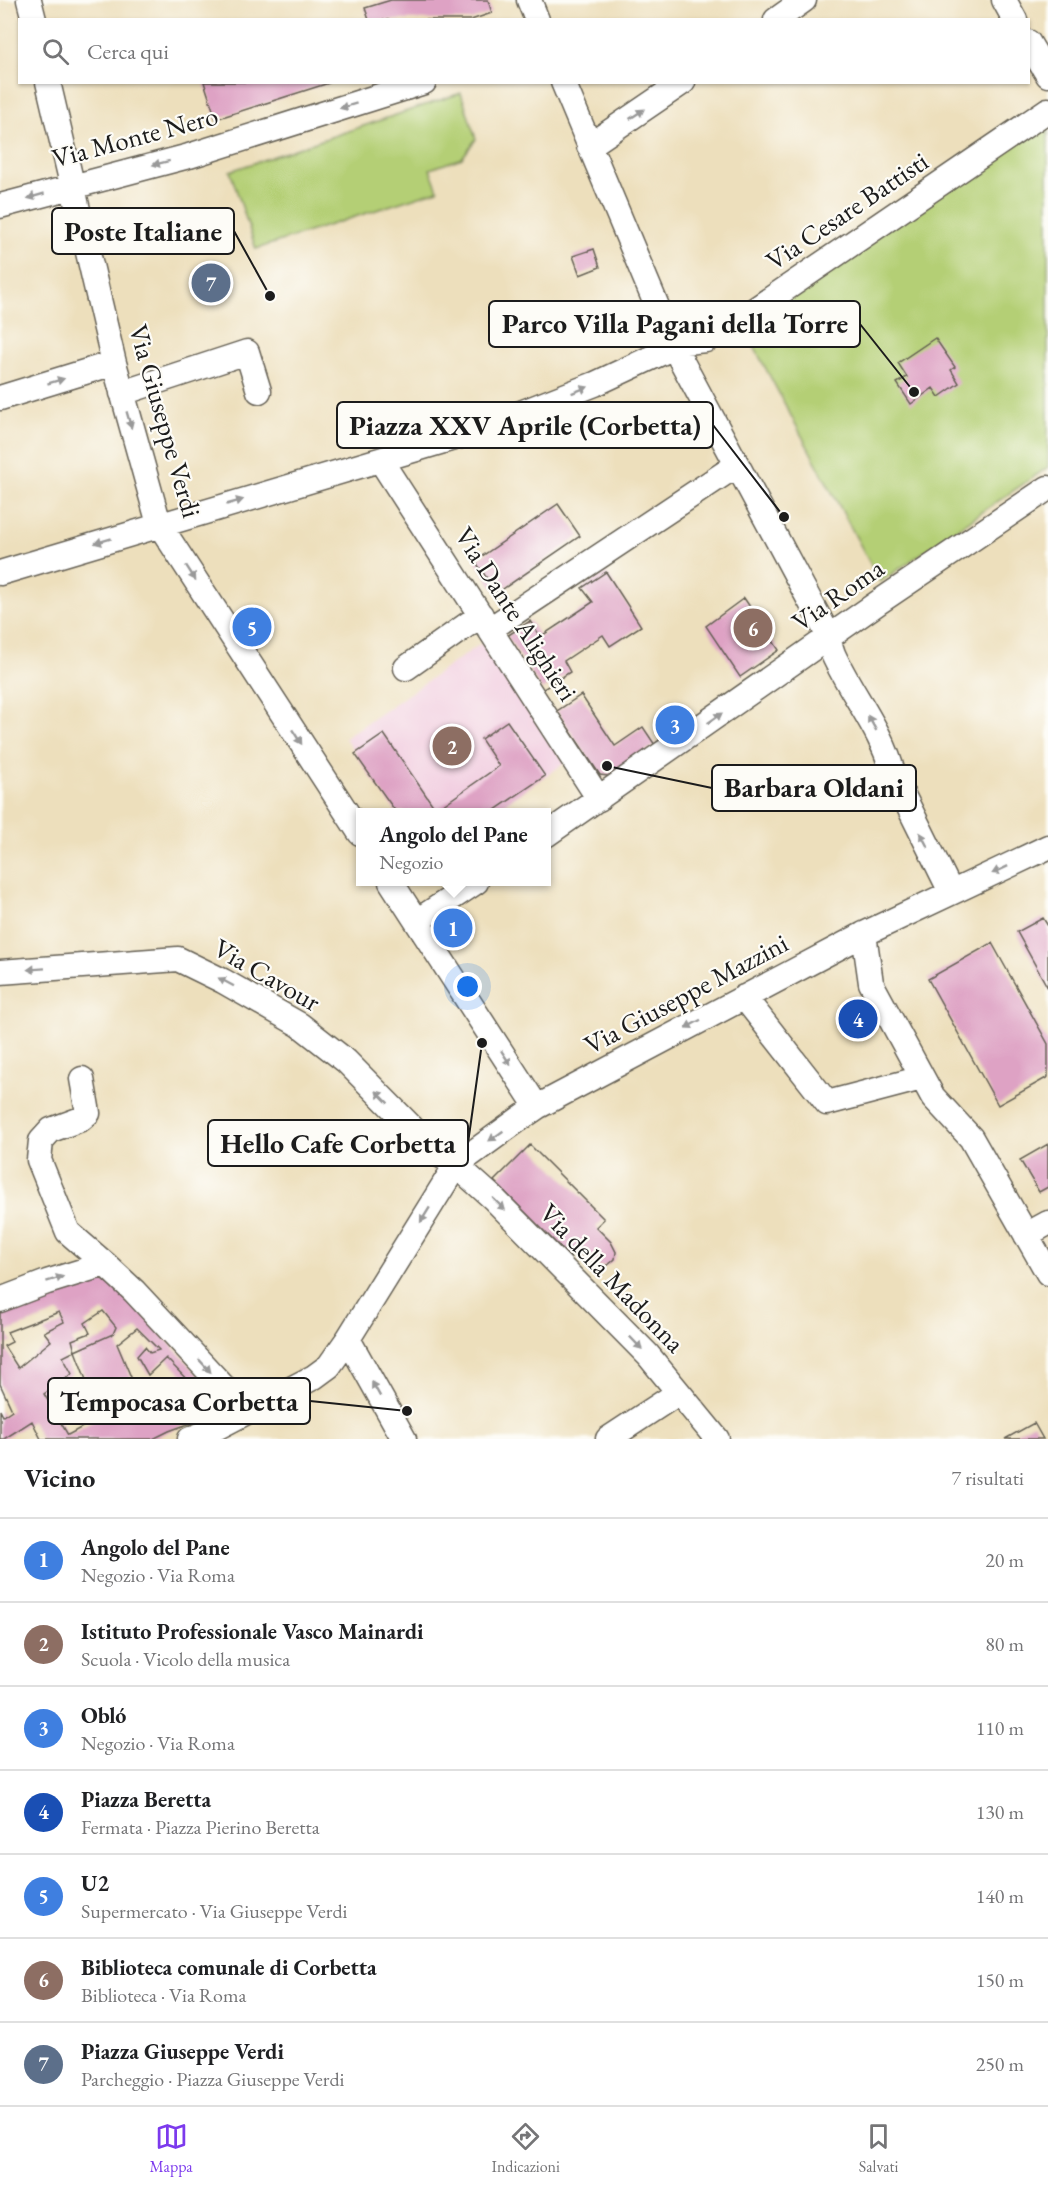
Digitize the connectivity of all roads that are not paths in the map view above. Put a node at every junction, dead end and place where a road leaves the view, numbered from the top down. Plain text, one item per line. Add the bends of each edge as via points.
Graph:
1 (29, 0) edge
2 (529, 0) edge
3 (804, 0) edge
4 (1004, 0) edge
5 (34, 18) edge
6 (536, 18) edge
7 (779, 18) edge
8 (1014, 18) edge
9 (1030, 44) edge
10 (1048, 75) edge
11 (48, 84) edge
12 (418, 84) edge
13 (564, 84) edge
14 (681, 84) edge
15 (1048, 110) edge
16 (589, 146) junction
17 (72, 186) junction
18 (0, 206) edge
19 (674, 347) junction
20 (114, 363) junction
21 (259, 391) dead end
22 (122, 393) junction
23 (0, 398) edge
24 (381, 461) junction
25 (737, 465) junction
26 (1048, 488) edge
27 (159, 524) junction
28 (0, 573) edge
29 (486, 622) junction
30 (828, 639) junction
31 (406, 668) dead end
32 (599, 799) junction
33 (356, 827) edge
34 (551, 832) edge
35 (1048, 847) edge
36 (394, 886) edge
37 (470, 886) edge
38 (951, 892) junction
39 (417, 921) junction
40 (864, 933) junction
41 (0, 972) edge
42 (744, 997) junction
43 (922, 1078) junction
44 (81, 1079) dead end
45 (537, 1107) junction
46 (456, 1165) junction
47 (1048, 1223) edge
48 (1026, 1235) junction
49 (105, 1264) junction
50 (1048, 1273) edge
51 (0, 1300) edge
52 (348, 1339) junction
53 (678, 1393) junction
54 (247, 1412) junction
55 (213, 1434) edge
56 (709, 1437) edge
57 (190, 1439) edge
58 (404, 1439) edge
59 (608, 1439) edge

1 - 5 street
2 - 6 street
3 - 7 street
4 - 8 street
9 - 10 street
11 - 17 street, Via Giuseppe Verdi
12 -> 17 street, Via Monte Nero via 189,156
13 - 16 street
16 -> 14 street
15 - 19 street, Via Cesare Battisti via 728,328 706,340
16 - 19 street
17 -> 18 street, Via Monte Nero
17 - 20 street, Via Giuseppe Verdi
24 -> 19 street, Via Cesare Battisti via 468,434
19 - 25 street
20 - 22 street, Via Giuseppe Verdi
23 -> 20 street
21 - 22 street via 247,352
22 -> 27 street, Via Giuseppe Verdi
27 -> 24 street, Via Cesare Battisti
24 - 29 street, Via Dante Alighieri
25 - 29 street
25 - 30 street
26 - 30 street, Via Roma
27 -> 28 street, Via Cesare Battisti
27 -> 33 street, Via Giuseppe Verdi
29 - 31 street
29 - 32 street, Via Dante Alighieri
32 -> 30 street, Via Roma
38 -> 30 street via 894,777 881,739
32 - 34 street, Via Roma
35 -> 38 street, Via Giuseppe Mazzini
36 - 39 street
37 - 39 street
38 - 40 street, Via Giuseppe Mazzini
39 -> 45 street
40 - 42 street, Via Giuseppe Mazzini
40 - 43 street via 871,983
46 -> 41 street, Via Cavour via 437,1153 346,1061 300,1025 178,959
42 - 43 street via 826,1103
42 -> 45 street, Via Giuseppe Mazzini
43 - 48 street via 933,1097 971,1138
44 - 49 street via 88,1113 51,1130 41,1141 39,1160 68,1232
45 -> 46 street, Via Giuseppe Mazzini
46 -> 52 street
46 -> 53 street, Via della Madonna via 584,1288
47 - 48 street
48 - 50 street
51 -> 49 street
49 -> 54 street
52 - 54 street via 329,1366 314,1377
58 -> 52 street
53 - 56 street, Via della Madonna
53 - 59 street
54 - 55 street
55 - 57 street

